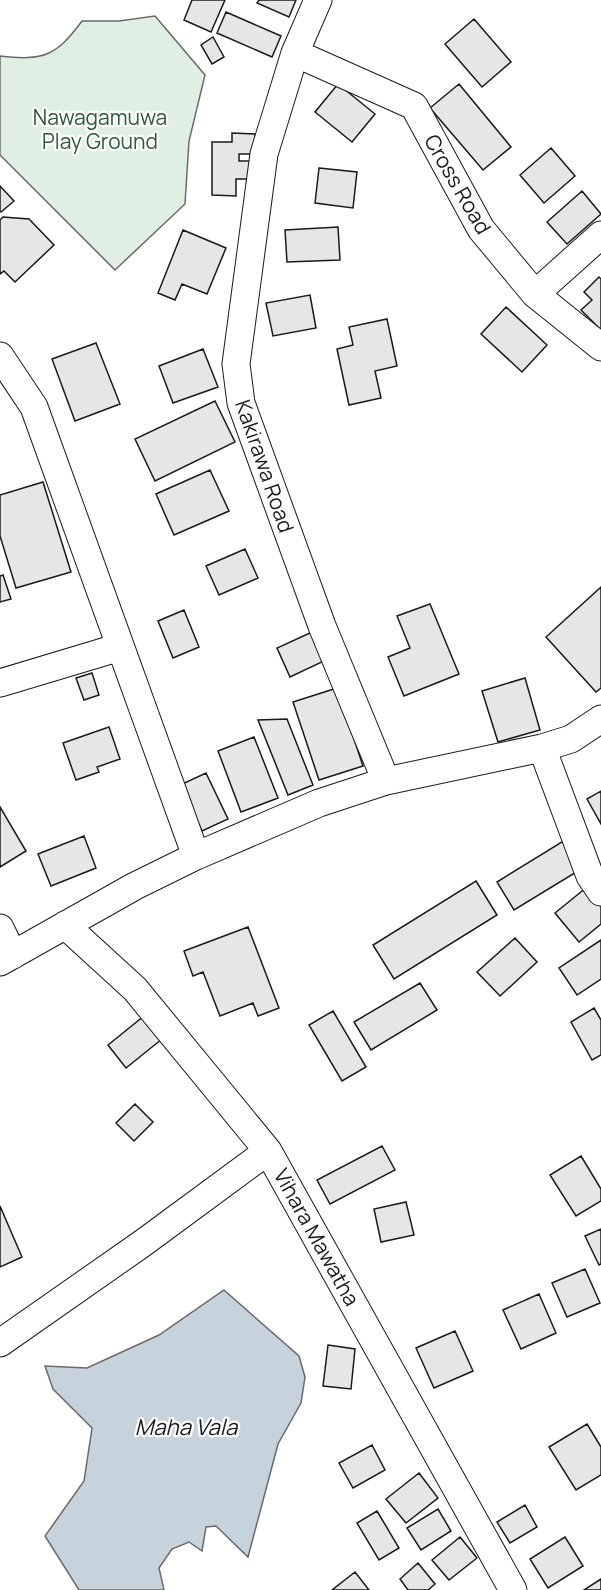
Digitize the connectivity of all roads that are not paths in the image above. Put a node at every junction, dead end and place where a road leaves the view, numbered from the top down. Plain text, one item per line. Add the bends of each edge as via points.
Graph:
1 (318, 0) edge
2 (295, 53) junction
3 (601, 235) edge
4 (535, 294) junction
5 (601, 347) edge
6 (0, 356) edge
7 (120, 647) junction
8 (0, 683) edge
9 (601, 719) edge
10 (542, 748) junction
11 (386, 781) junction
12 (196, 856) junction
13 (601, 892) edge
14 (65, 925) junction
15 (0, 928) edge
16 (6, 958) edge
17 (268, 1150) junction
18 (0, 1343) edge
19 (513, 1590) edge

1 - 2 street, Kakirawa Road
2 - 4 street, Cross Road via 414,106 481,229
2 - 11 street, Kakirawa Road via 264,154 236,364 242,403 282,515 322,626
3 - 4 street
4 - 5 street, Cross Road
6 - 7 street via 34,408
7 - 8 street
7 - 12 street
9 - 10 street via 571,738
10 - 11 street
10 - 13 street via 590,876
11 - 12 street via 319,803
12 - 14 street
14 - 16 street
14 - 17 street, Vihara Mawatha via 135,989
15 - 16 street
17 - 18 street
17 - 19 street, Vihara Mawatha

